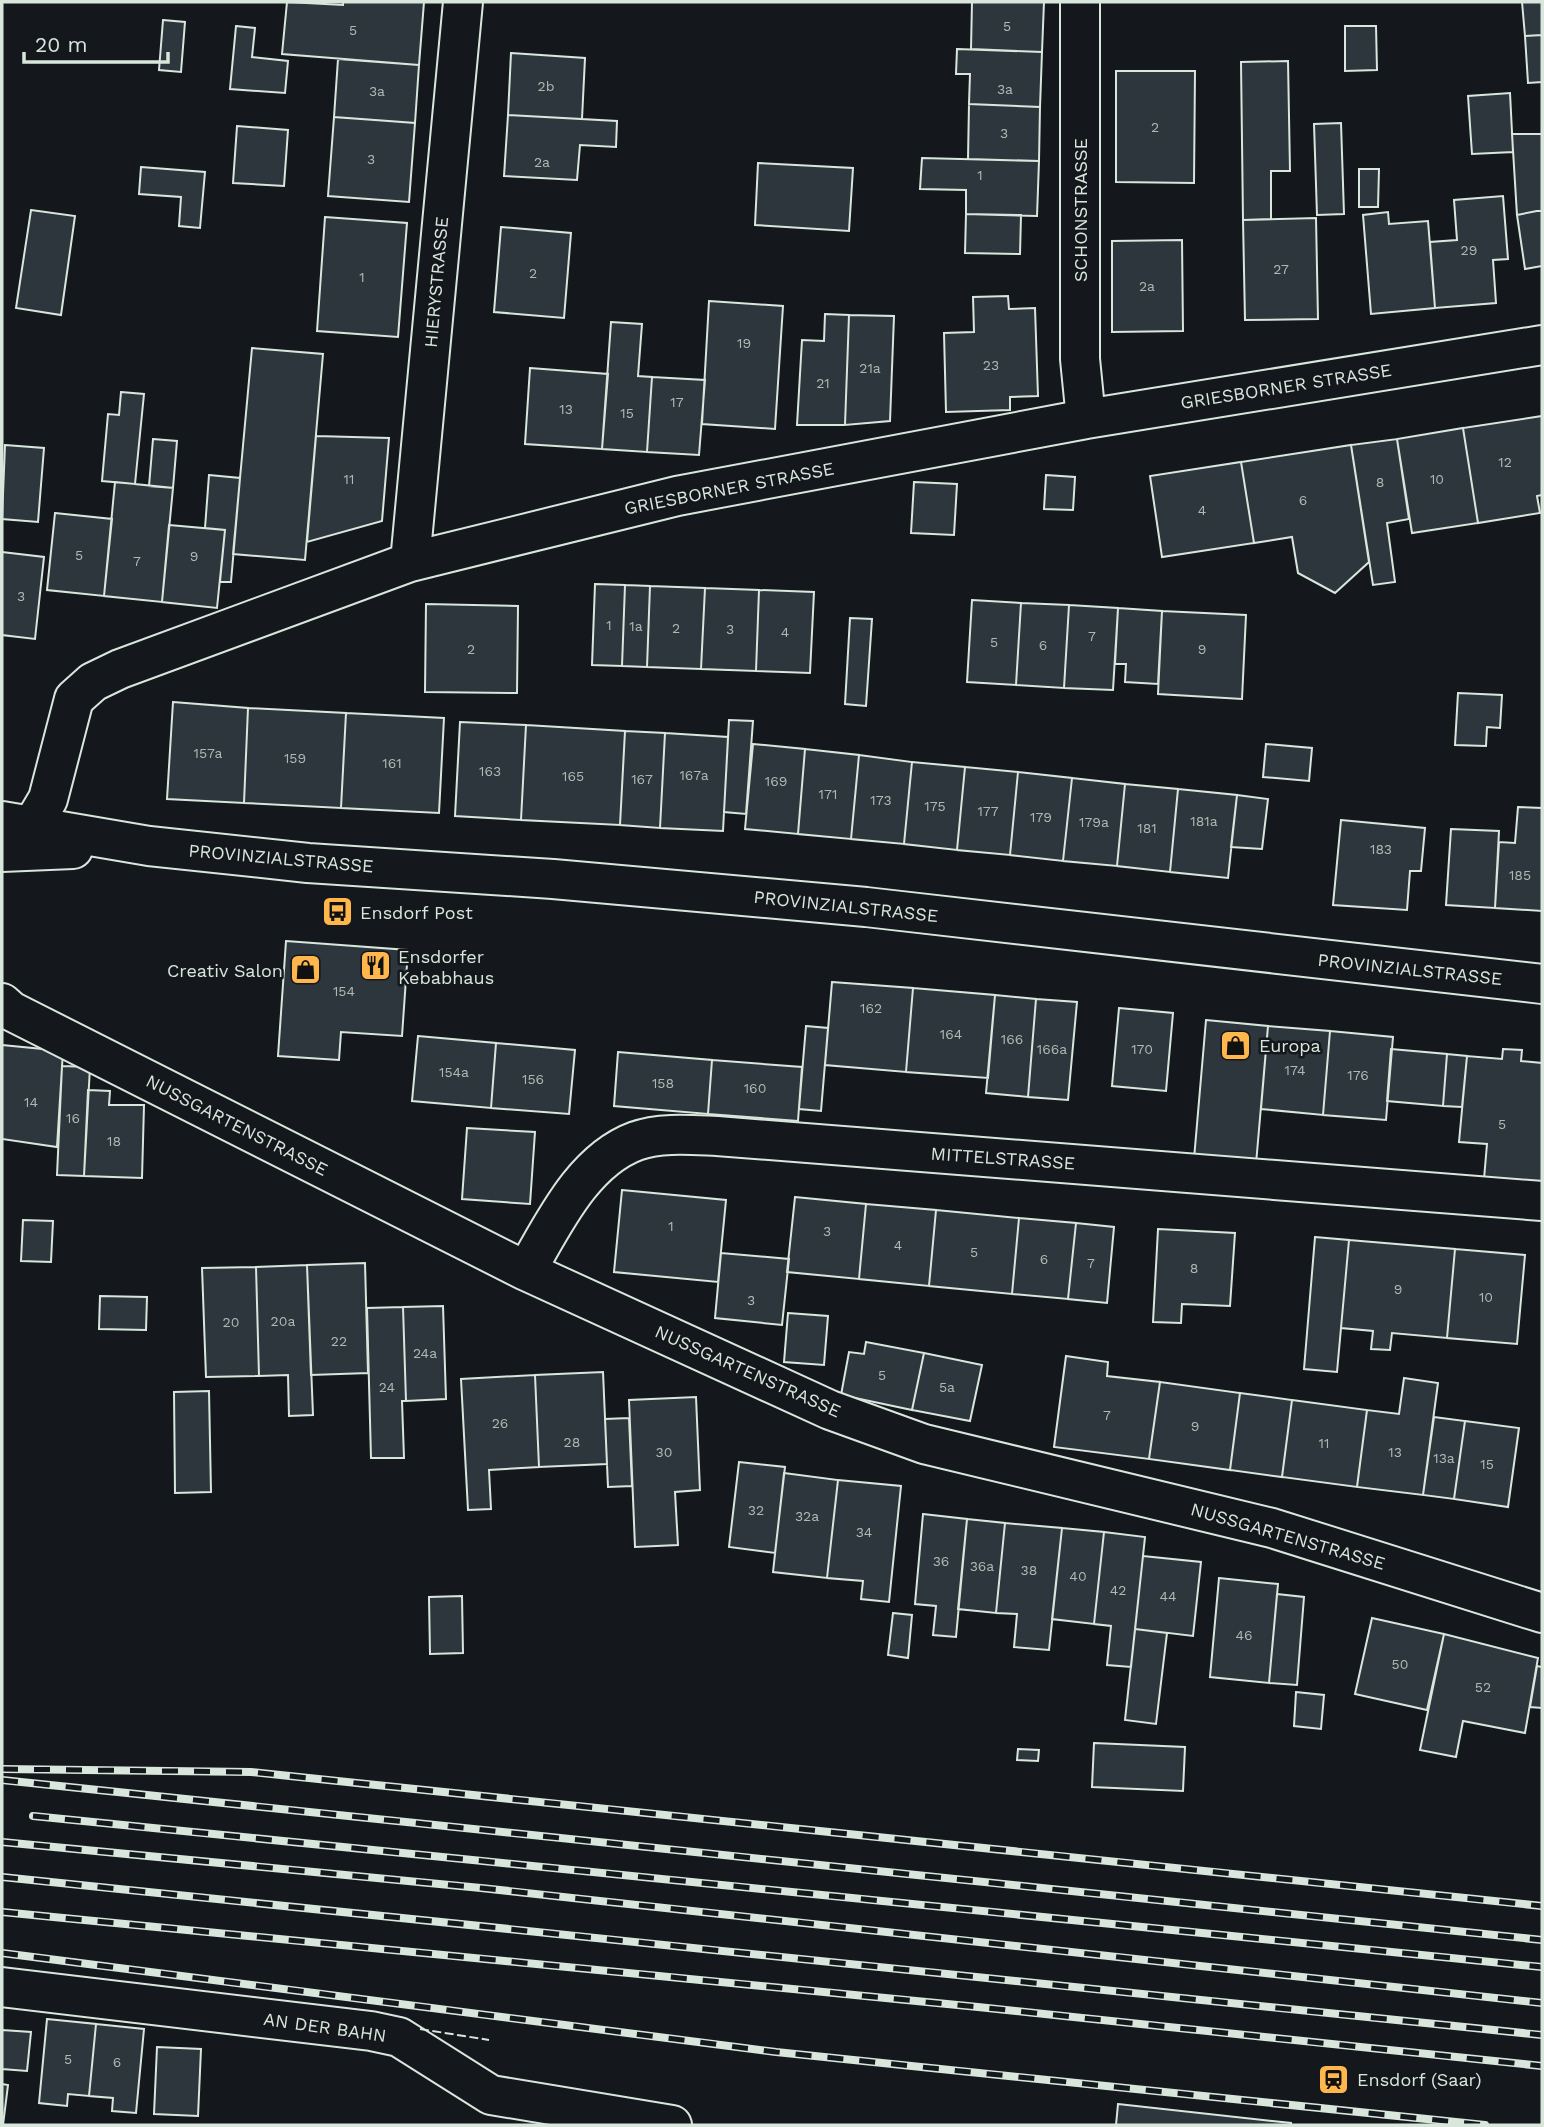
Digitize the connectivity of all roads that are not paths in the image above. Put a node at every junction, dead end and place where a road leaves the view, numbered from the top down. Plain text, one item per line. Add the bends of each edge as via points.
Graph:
1 (463, 2) edge
2 (1080, 2) edge
3 (1542, 345) edge
4 (1086, 418) junction
5 (410, 562) junction
6 (17, 823) edge
7 (149, 846) junction
8 (2, 852) edge
9 (1542, 984) edge
10 (2, 1003) edge
11 (1542, 1201) edge
12 (526, 1271) junction
13 (1542, 1613) edge
14 (2, 1987) edge
15 (490, 2110) edge
16 (672, 2125) edge

1 - 5 street, HIERYSTRASSE
2 - 4 street, SCHONSTRASSE via 1080,359
3 - 4 street, GRIESBORNER STRASSE
4 - 5 street, GRIESBORNER STRASSE via 677,496
5 - 6 street, GRIESBORNER STRASSE via 93,682 74,699 48,799
6 - 7 street, PROVINZIALSTRASSE
7 - 8 street, PROVINZIALSTRASSE
7 - 9 street, PROVINZIALSTRASSE via 866,907
10 - 12 street, NUSSGARTENSTRASSE
11 - 12 street, MITTELSTRASSE via 674,1135 636,1141 601,1163 569,1198
12 - 13 street, NUSSGARTENSTRASSE via 830,1410 924,1444 1272,1528
14 - 15 street, AN DER BAHN via 390,2035 416,2047
15 - 16 street, AN DER BAHN

